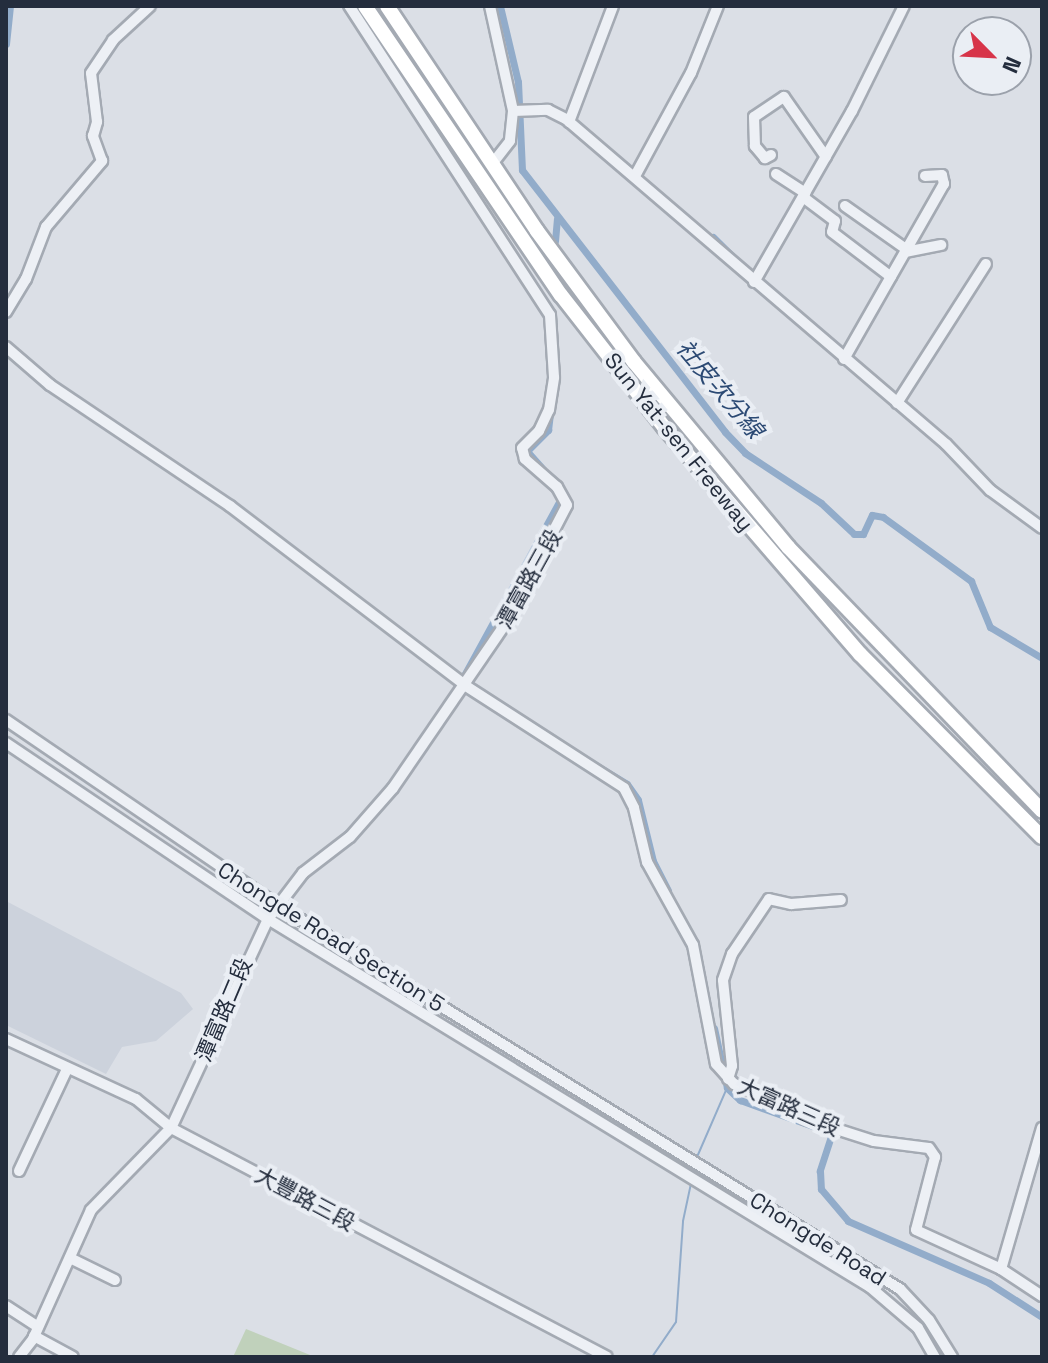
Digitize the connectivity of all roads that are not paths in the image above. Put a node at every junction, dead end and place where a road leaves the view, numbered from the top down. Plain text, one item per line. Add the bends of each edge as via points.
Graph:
1 (150, 6) edge
2 (349, 6) edge
3 (365, 6) edge
4 (387, 6) edge
5 (490, 6) edge
6 (613, 6) edge
7 (718, 6) edge
8 (904, 6) edge
9 (518, 111) junction
10 (569, 122) junction
11 (771, 155) dead end
12 (826, 157) junction
13 (495, 160) dead end
14 (776, 174) dead end
15 (635, 176) junction
16 (925, 176) dead end
17 (804, 195) junction
18 (845, 206) dead end
19 (941, 245) dead end
20 (906, 251) junction
21 (986, 264) dead end
22 (891, 277) junction
23 (754, 282) junction
24 (6, 312) edge
25 (6, 347) edge
26 (844, 359) junction
27 (897, 403) junction
28 (1042, 528) edge
29 (466, 686) junction
30 (6, 720) edge
31 (6, 743) edge
32 (1042, 811) edge
33 (1042, 837) edge
34 (841, 900) dead end
35 (277, 905) junction
36 (268, 919) junction
37 (6, 1039) edge
38 (67, 1069) junction
39 (728, 1079) junction
40 (171, 1128) junction
41 (1042, 1128) edge
42 (664, 1142) joint
43 (656, 1154) joint
44 (19, 1171) dead end
45 (70, 1258) junction
46 (1001, 1269) junction
47 (115, 1280) dead end
48 (1042, 1296) edge
49 (6, 1306) edge
50 (36, 1331) junction
51 (19, 1357) edge
52 (73, 1357) edge
53 (607, 1357) edge
54 (935, 1357) edge
55 (952, 1357) edge

1 - 24 street via 113,40 91,73 97,122 93,136 102,161 46,227 26,279
2 - 29 street, 潭富路三段 via 550,315 554,377 549,410 539,431 522,448 525,459 557,487 567,505 523,593
3 - 33 highway, Sun Yat-sen Freeway via 561,295 664,427 860,654
4 - 32 highway, Sun Yat-sen Freeway via 537,231 634,362 788,547
5 - 9 street
6 - 10 street
7 - 15 street via 691,73
8 - 12 street
9 - 10 street via 555,112
9 - 13 street via 510,141
10 - 15 street
11 - 12 street via 765,158 755,146 754,117 784,97
12 - 17 street
14 - 17 street
15 - 23 street
16 - 20 street via 942,175 944,184
17 - 22 street via 835,221 832,232
17 - 23 street
18 - 20 street
19 - 20 street
20 - 22 street
21 - 27 street
22 - 26 street
23 - 26 street
25 - 29 street, 大富路三段 via 50,385 230,506
26 - 27 street
27 - 28 street via 990,490
29 - 35 street, 潭富路二段 via 393,788
29 - 39 street, 大富路三段 via 624,788 647,862 693,945 704,1023 716,1064
30 - 35 street, Chongde Road Section 5
31 - 36 street, Chongde Road Section 5
34 - 39 street via 791,904 769,899 732,954 723,980 732,1066
35 - 36 street, 潭富路二段
35 - 42 street, Chongde Road Section 5
36 - 40 street, 潭富路二段
36 - 43 street, Chongde Road Section 5
37 - 38 street, 大豐路三段
38 - 40 street, 大豐路三段 via 136,1099
38 - 44 street
39 - 46 street, 大富路三段 via 841,1132 929,1148 935,1157 916,1230
40 - 45 street, 潭富路二段 via 101,1196
40 - 53 street, 大豐路三段
41 - 46 street
42 - 55 street, Chongde Road via 900,1289 929,1320
43 - 54 street, Chongde Road via 886,1299 918,1328
45 - 47 street
45 - 50 street, 潭富路二段
46 - 48 street, 大富路三段
49 - 50 street
50 - 51 street, 潭富路二段
50 - 52 street

